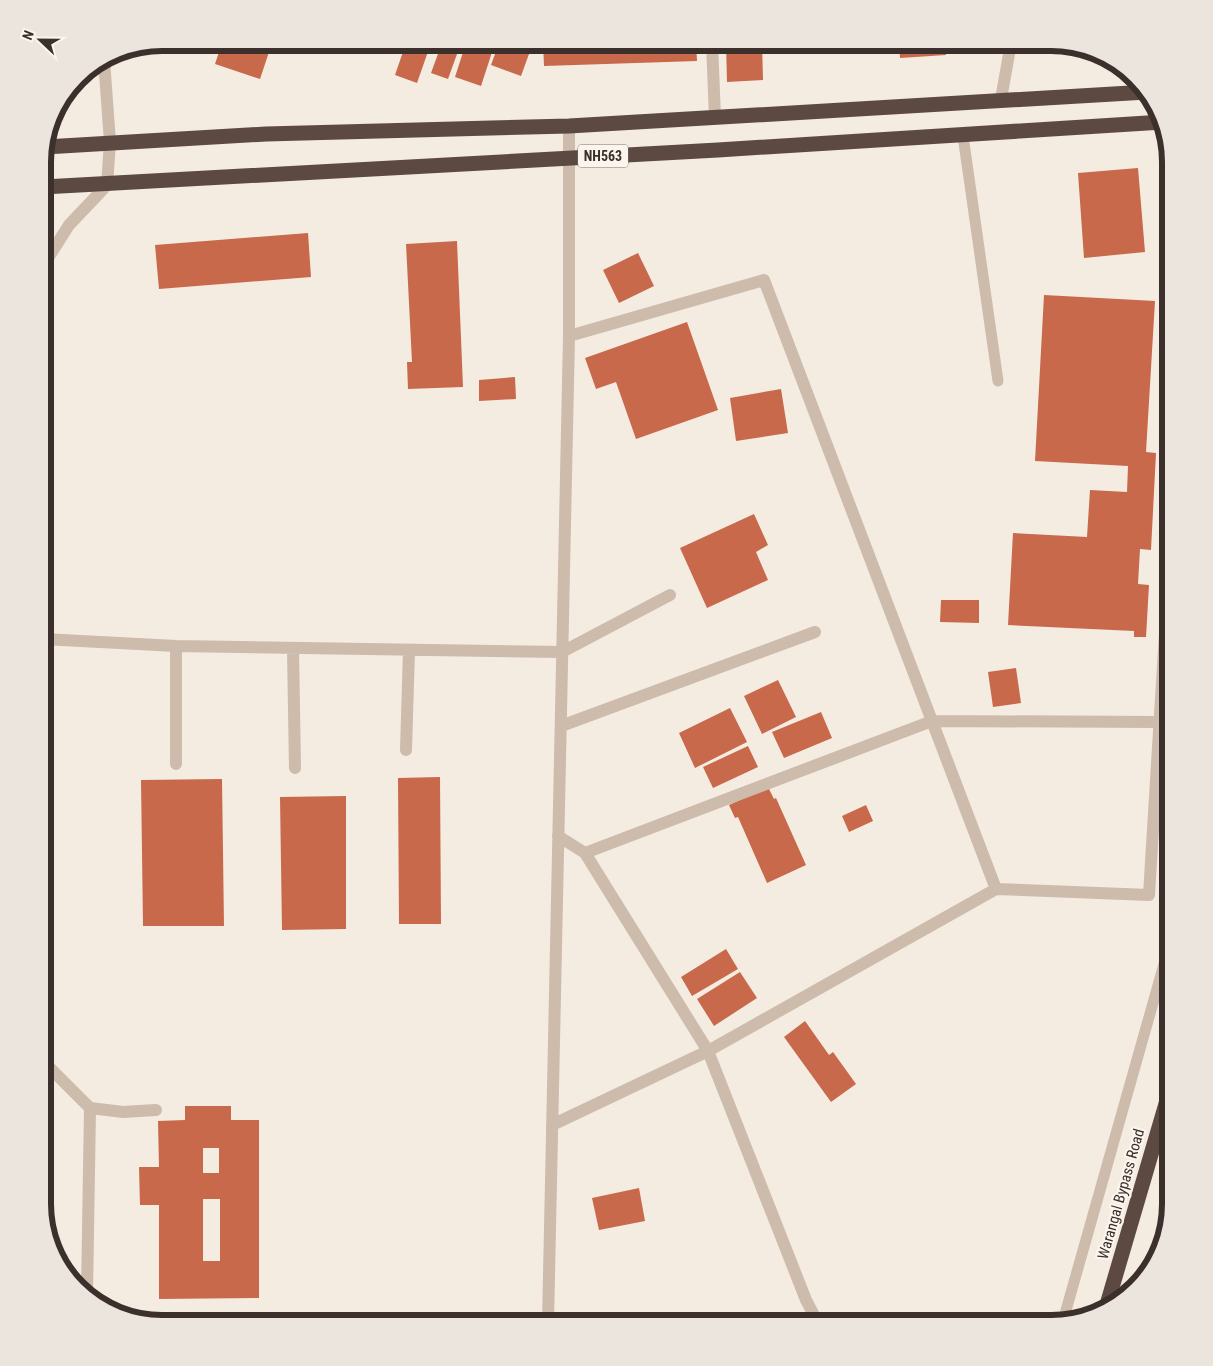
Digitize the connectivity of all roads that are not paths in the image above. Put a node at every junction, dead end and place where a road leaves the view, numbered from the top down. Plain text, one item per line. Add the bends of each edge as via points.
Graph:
1 (712, 51) edge
2 (1009, 51) edge
3 (105, 68) edge
4 (1137, 92) edge
5 (1000, 99) junction
6 (715, 118) junction
7 (1154, 123) edge
8 (569, 126) junction
9 (963, 136) junction
10 (110, 142) junction
11 (52, 146) edge
12 (570, 157) junction
13 (107, 185) junction
14 (51, 187) edge
15 (51, 253) edge
16 (569, 336) junction
17 (998, 381) dead end
18 (670, 595) dead end
19 (815, 632) dead end
20 (51, 639) edge
21 (176, 646) junction
22 (293, 648) junction
23 (409, 650) junction
24 (562, 652) junction
25 (1162, 688) edge
26 (932, 721) junction
27 (1160, 722) junction
28 (561, 726) junction
29 (406, 750) dead end
30 (176, 764) dead end
31 (295, 768) dead end
32 (558, 836) junction
33 (585, 852) junction
34 (996, 889) junction
35 (1162, 971) edge
36 (708, 1051) junction
37 (51, 1069) edge
38 (90, 1108) junction
39 (156, 1110) dead end
40 (1162, 1117) edge
41 (552, 1124) junction
42 (87, 1285) edge
43 (1109, 1298) edge
44 (1065, 1314) edge
45 (548, 1315) edge
46 (814, 1315) edge

1 - 6 street
2 - 5 street
3 - 10 street
4 - 5 highway, NH563
5 - 6 highway, NH563
6 - 8 highway, NH563
7 - 9 highway, NH563
8 - 10 highway, NH563 via 266,134
8 - 12 street
9 - 12 highway, NH563
9 - 17 lane
10 - 11 highway, NH563
10 - 13 street
12 - 13 highway, NH563
12 - 16 street
13 - 14 highway, NH563
13 - 15 street via 69,225
16 - 24 street
16 - 26 street via 764,280
18 - 24 street
19 - 28 street
20 - 21 street
21 - 22 street
21 - 30 street
22 - 23 street
22 - 31 street
23 - 24 street
23 - 29 street
24 - 28 street
25 - 27 street
26 - 27 street
26 - 33 street
26 - 34 street
27 - 34 street via 1149,896
28 - 32 street
32 - 33 street
32 - 41 street
33 - 36 street
34 - 36 street
35 - 44 lane
36 - 41 street
36 - 46 street
37 - 38 street
38 - 39 street via 123,1112
38 - 42 street
40 - 43 highway, Warangal Bypass Road
41 - 45 street

